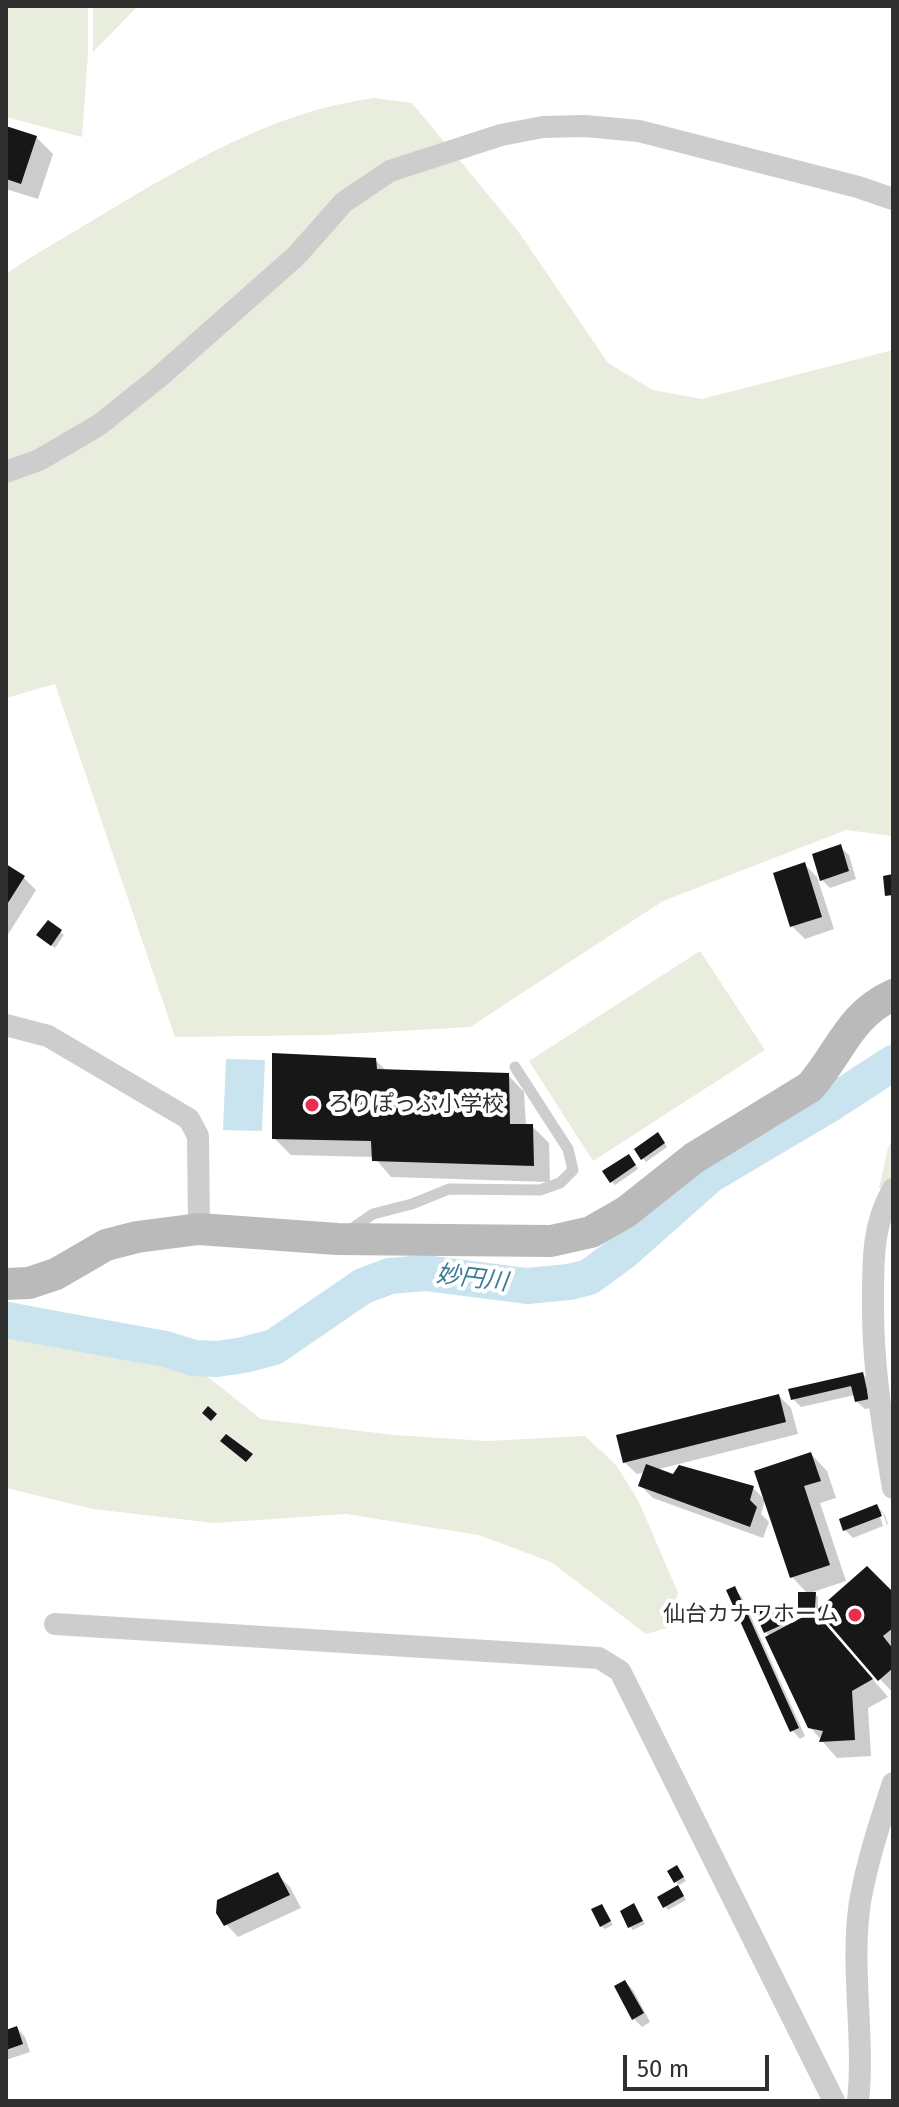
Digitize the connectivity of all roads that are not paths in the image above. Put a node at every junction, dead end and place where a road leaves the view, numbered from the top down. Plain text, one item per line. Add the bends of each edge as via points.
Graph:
1 (893, 199) edge
2 (6, 472) edge
3 (893, 995) edge
4 (6, 1025) edge
5 (515, 1067) dead end
6 (893, 1189) edge
7 (199, 1229) junction
8 (337, 1239) junction
9 (6, 1284) edge
10 (893, 1488) edge
11 (55, 1624) dead end
12 (893, 1783) edge
13 (834, 2101) edge
14 (858, 2101) edge

1 - 2 street via 639,131 543,127 501,135 390,171 355,194 296,256 99,425 39,460
3 - 8 street via 859,1016 810,1087 694,1158 626,1212 591,1232 551,1241
4 - 7 street via 48,1036 189,1119 198,1136
5 - 8 lane via 568,1149 573,1170 560,1183 540,1190 449,1189 373,1214
6 - 10 street via 873,1244 872,1330
7 - 8 street
7 - 9 street via 106,1245 56,1274
11 - 13 street via 599,1658 620,1671
12 - 14 street via 860,1904

